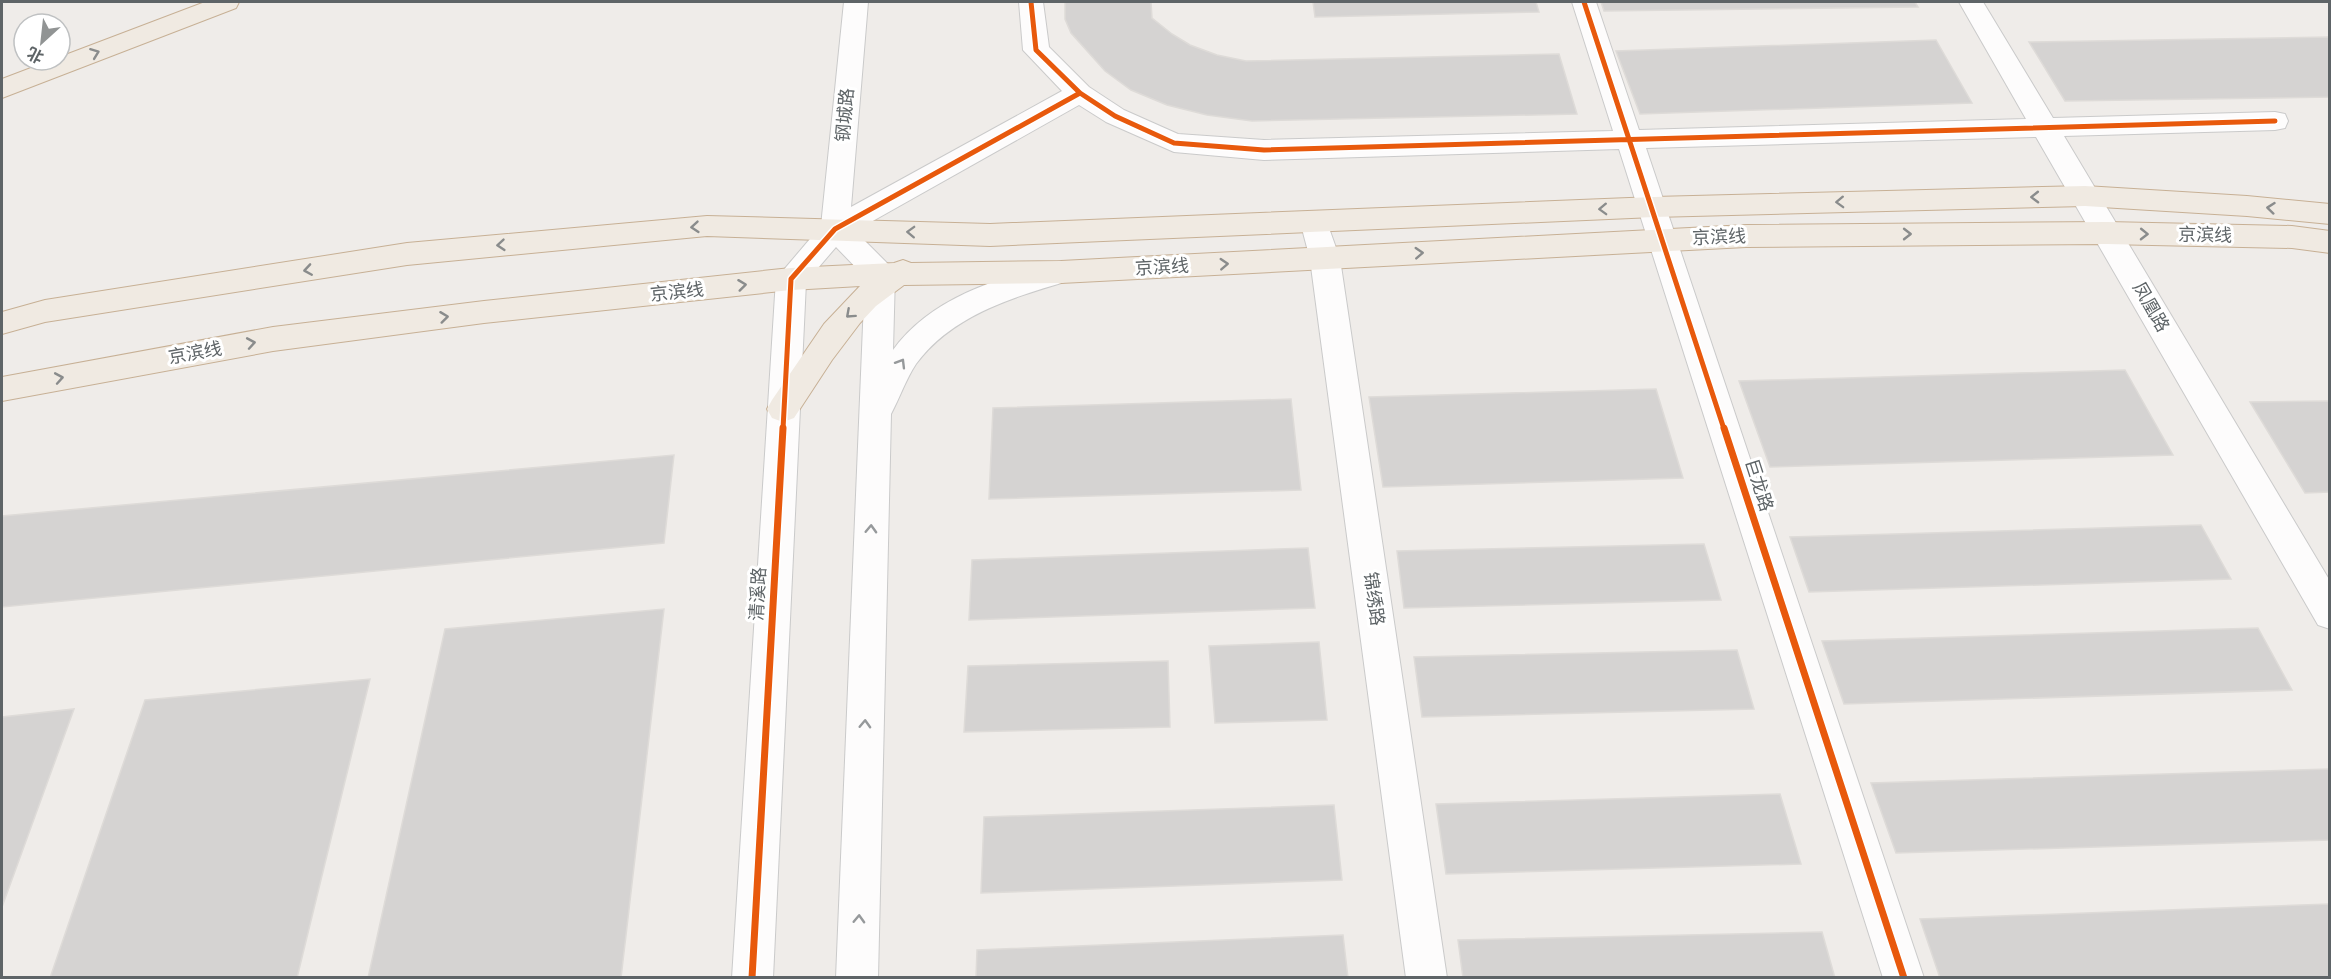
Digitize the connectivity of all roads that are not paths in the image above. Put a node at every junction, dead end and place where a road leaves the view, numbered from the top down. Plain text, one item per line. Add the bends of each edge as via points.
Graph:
1 (227, 2) edge
2 (856, 2) edge
3 (1031, 2) edge
4 (1584, 2) edge
5 (1971, 2) edge
6 (2, 89) edge
7 (1080, 93) junction
8 (2275, 121) dead end
9 (2045, 128) junction
10 (1631, 140) junction
11 (2085, 196) junction
12 (1654, 207) junction
13 (2330, 214) edge
14 (1314, 221) junction
15 (835, 229) junction
16 (2107, 233) junction
17 (990, 235) junction
18 (1664, 239) junction
19 (2330, 242) edge
20 (1325, 259) junction
21 (1061, 273) junction
22 (885, 278) junction
23 (791, 279) junction
24 (2, 323) edge
25 (2, 389) edge
26 (783, 410) junction
27 (875, 415) junction
28 (2330, 614) edge
29 (752, 978) edge
30 (857, 978) edge
31 (1427, 978) edge
32 (1904, 978) edge

6 -> 1 highway
2 - 15 street, 钢城路
3 - 7 street via 1036,50
4 - 10 street, 巨龙路
5 - 9 street, 凤凰路
7 - 10 street via 1115,116 1174,143 1264,150
7 - 15 street
8 - 9 street
9 - 10 street
9 - 11 street, 凤凰路
10 - 12 street, 巨龙路
11 -> 12 highway, 京滨线
13 -> 11 highway, 京滨线
11 - 16 street, 凤凰路
12 -> 14 highway, 京滨线
12 - 18 street, 巨龙路
14 - 17 highway, 京滨线
14 - 20 street, 锦绣路
17 -> 15 highway, 京滨线
15 - 22 street
15 - 23 street
15 -> 24 highway, 京滨线 via 707,226 407,254 45,311
18 -> 16 highway, 京滨线
16 -> 19 highway, 京滨线 via 2292,237
16 - 28 street, 凤凰路
17 - 22 highway via 938,253
20 -> 18 highway, 京滨线
18 - 32 street, 巨龙路
21 -> 20 highway, 京滨线
20 - 31 street, 锦绣路
21 - 22 highway, 京滨线
27 -> 21 street via 909,350 938,324 984,296
22 - 23 highway, 京滨线
22 -> 26 highway via 838,325
22 - 27 street
25 -> 23 highway, 京滨线 via 273,339
23 - 26 street, 清溪路
26 - 29 street, 清溪路
30 -> 27 street

